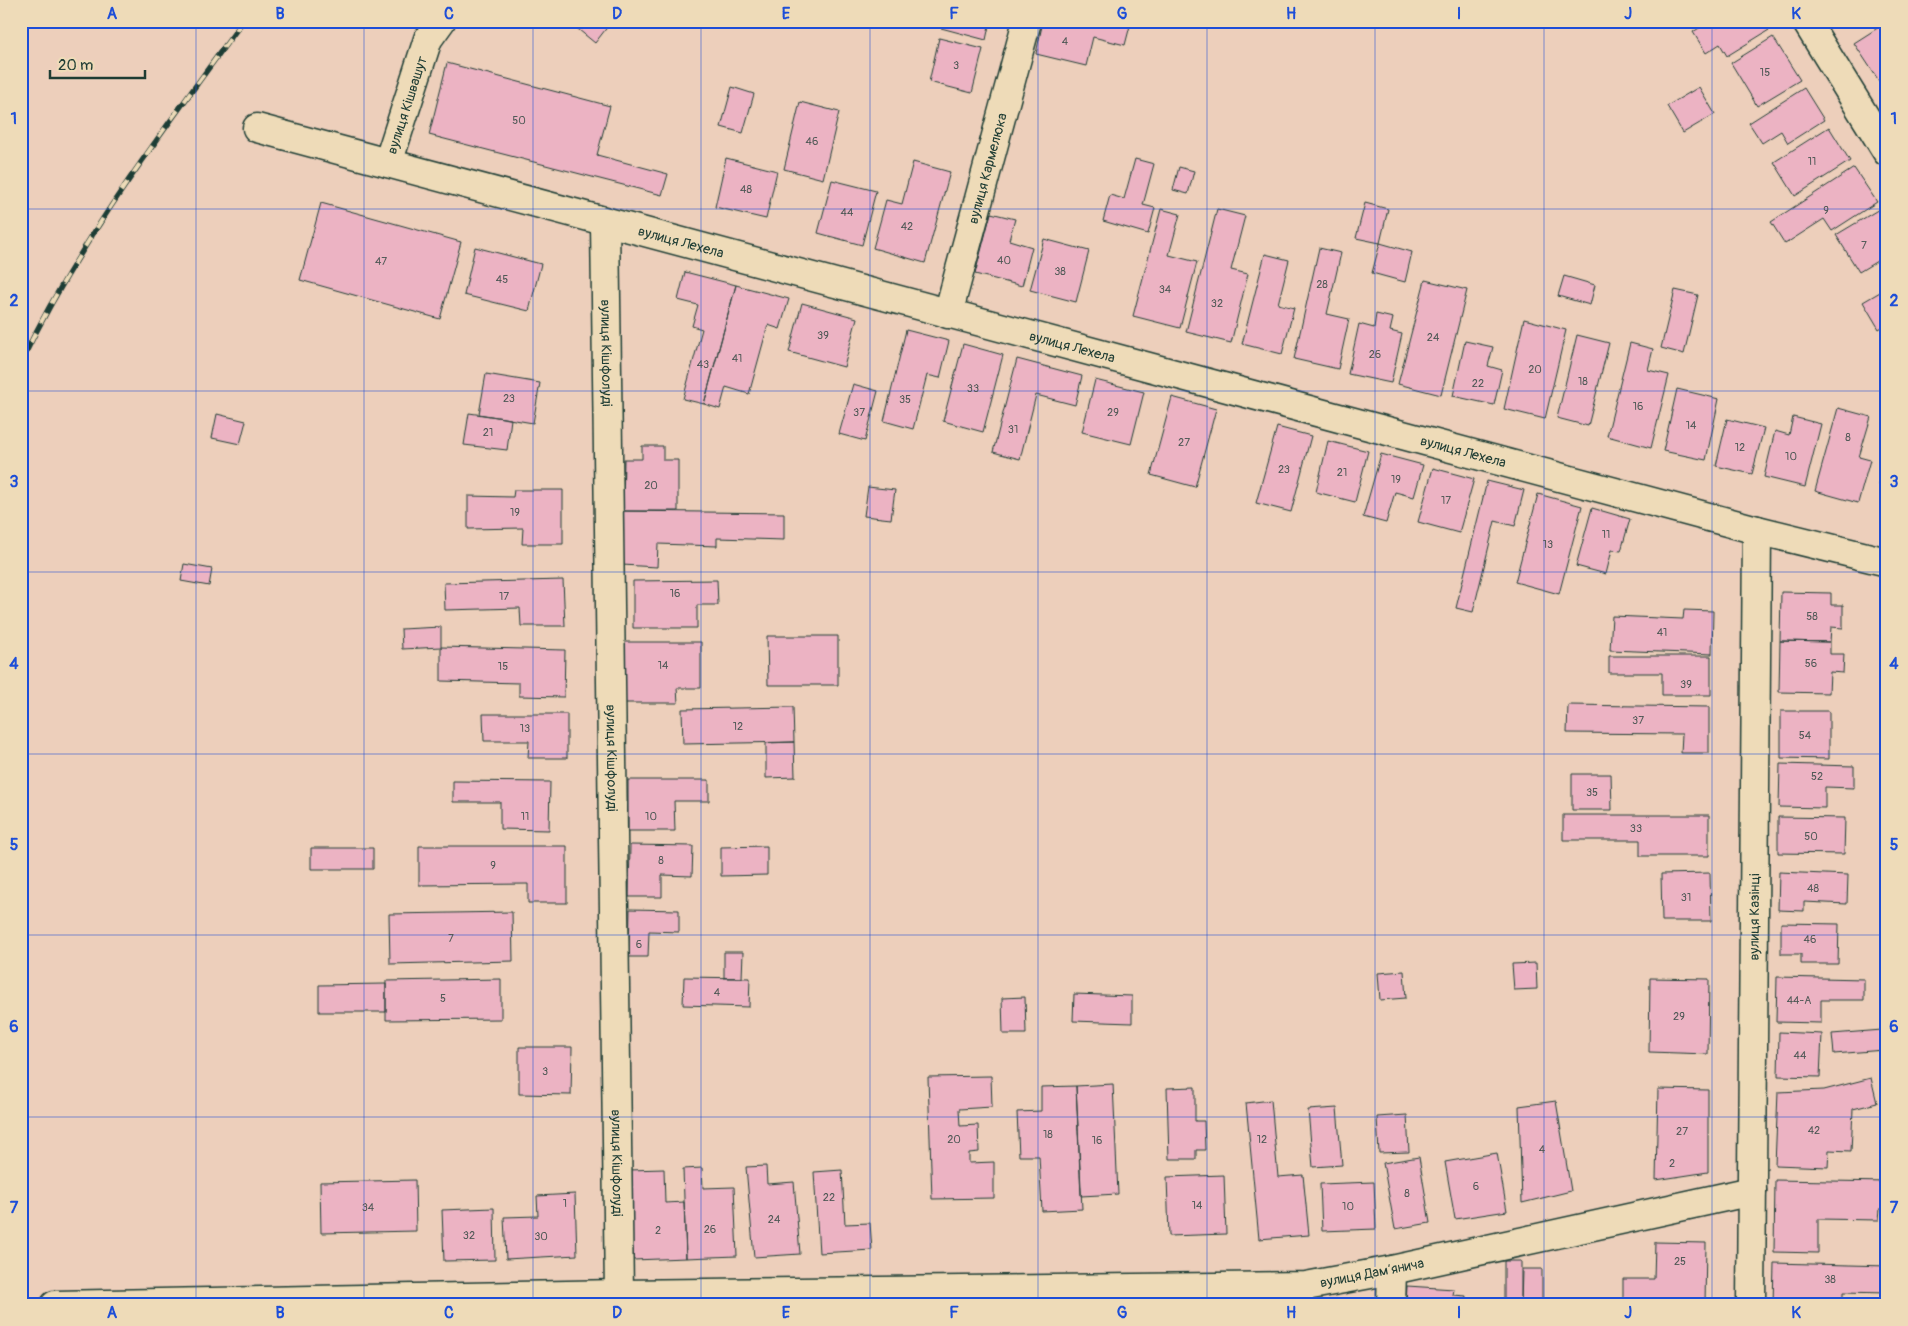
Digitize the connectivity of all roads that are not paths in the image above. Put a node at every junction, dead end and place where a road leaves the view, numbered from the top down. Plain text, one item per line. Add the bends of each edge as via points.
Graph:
1 (441, 21) edge
2 (1027, 21) edge
3 (1806, 21) edge
4 (257, 128) dead end
5 (1887, 152) edge
6 (388, 164) junction
7 (605, 222) junction
8 (948, 314) junction
9 (1757, 530) junction
10 (1887, 562) edge
11 (1752, 1191) junction
12 (1392, 1270) junction
13 (619, 1294) junction
14 (55, 1305) edge
15 (1391, 1305) edge
16 (1751, 1305) edge

1 - 6 street, вулиця Кішвашут via 428,39
2 - 8 street, вулиця Кармелюка
3 - 5 street
4 - 6 street, вулиця Лехела
6 - 7 street, вулиця Лехела
7 - 8 street, вулиця Лехела
7 - 13 street, вулиця Кішфолуді
8 - 9 street, вулиця Лехела
9 - 10 street, вулиця Лехела
9 - 11 street, вулиця Казінці
11 - 12 street, вулиця Дамʼянича
11 - 16 street, вулиця Казінці
12 - 13 street, вулиця Дамʼянича via 1306,1286
12 - 15 street
13 - 14 street, вулиця Дамʼянича

